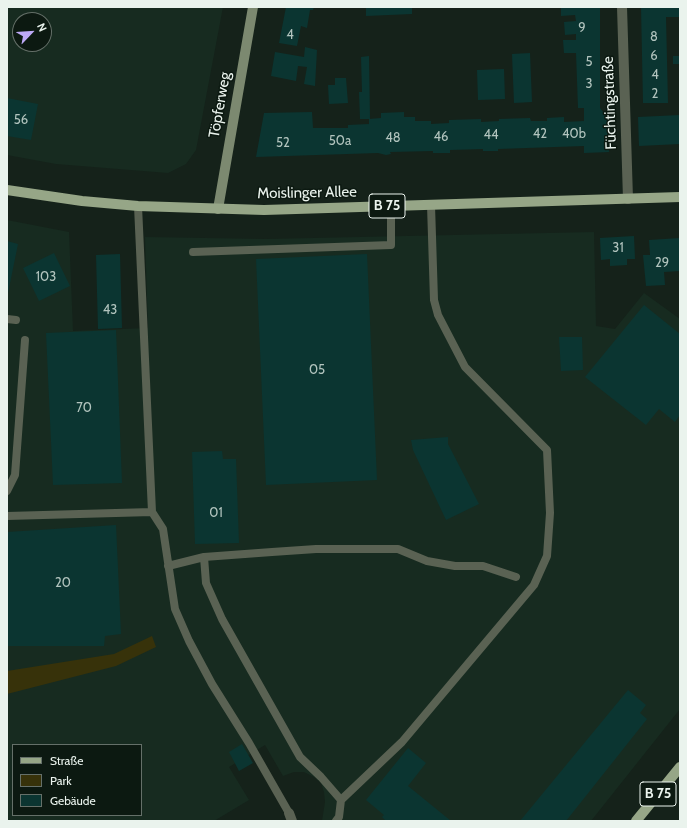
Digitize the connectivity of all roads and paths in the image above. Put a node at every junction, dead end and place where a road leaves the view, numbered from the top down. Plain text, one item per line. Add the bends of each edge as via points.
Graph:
1 (252, 7) edge
2 (622, 7) edge
3 (7, 190) edge
4 (680, 197) edge
5 (628, 199) junction
6 (431, 205) junction
7 (138, 206) junction
8 (391, 206) junction
9 (218, 209) junction
10 (193, 252) dead end
11 (7, 319) edge
12 (16, 320) dead end
13 (25, 340) dead end
14 (7, 491) edge
15 (152, 512) junction
16 (7, 516) edge
17 (204, 557) junction
18 (168, 566) junction
19 (516, 578) dead end
20 (680, 767) edge
21 (341, 800) junction
22 (290, 817) edge
23 (336, 821) edge
24 (636, 821) edge

1 - 9 main road, Töpferweg
2 - 5 street, Füchtingstraße
3 - 7 main road, Moislinger Allee / B 75
4 - 5 main road, Moislinger Allee / B 75
5 - 6 main road, Moislinger Allee / B 75
6 - 8 main road, Moislinger Allee / B 75
6 - 21 lane via 434,300 438,315 465,367 548,450 550,513 547,556 534,585 481,649 402,742
7 - 9 main road, Moislinger Allee / B 75
7 - 15 lane
8 - 9 main road, Moislinger Allee / B 75
8 - 10 lane via 392,246
11 - 12 lane
13 - 14 lane via 15,475
15 - 16 lane
15 - 18 lane via 163,529
17 - 18 lane
17 - 19 lane via 316,549 398,549 427,561 456,566 483,566
17 - 21 lane via 206,583 222,619 300,757
18 - 22 lane via 175,609 189,642
20 - 24 main road, B 75
21 - 23 lane

